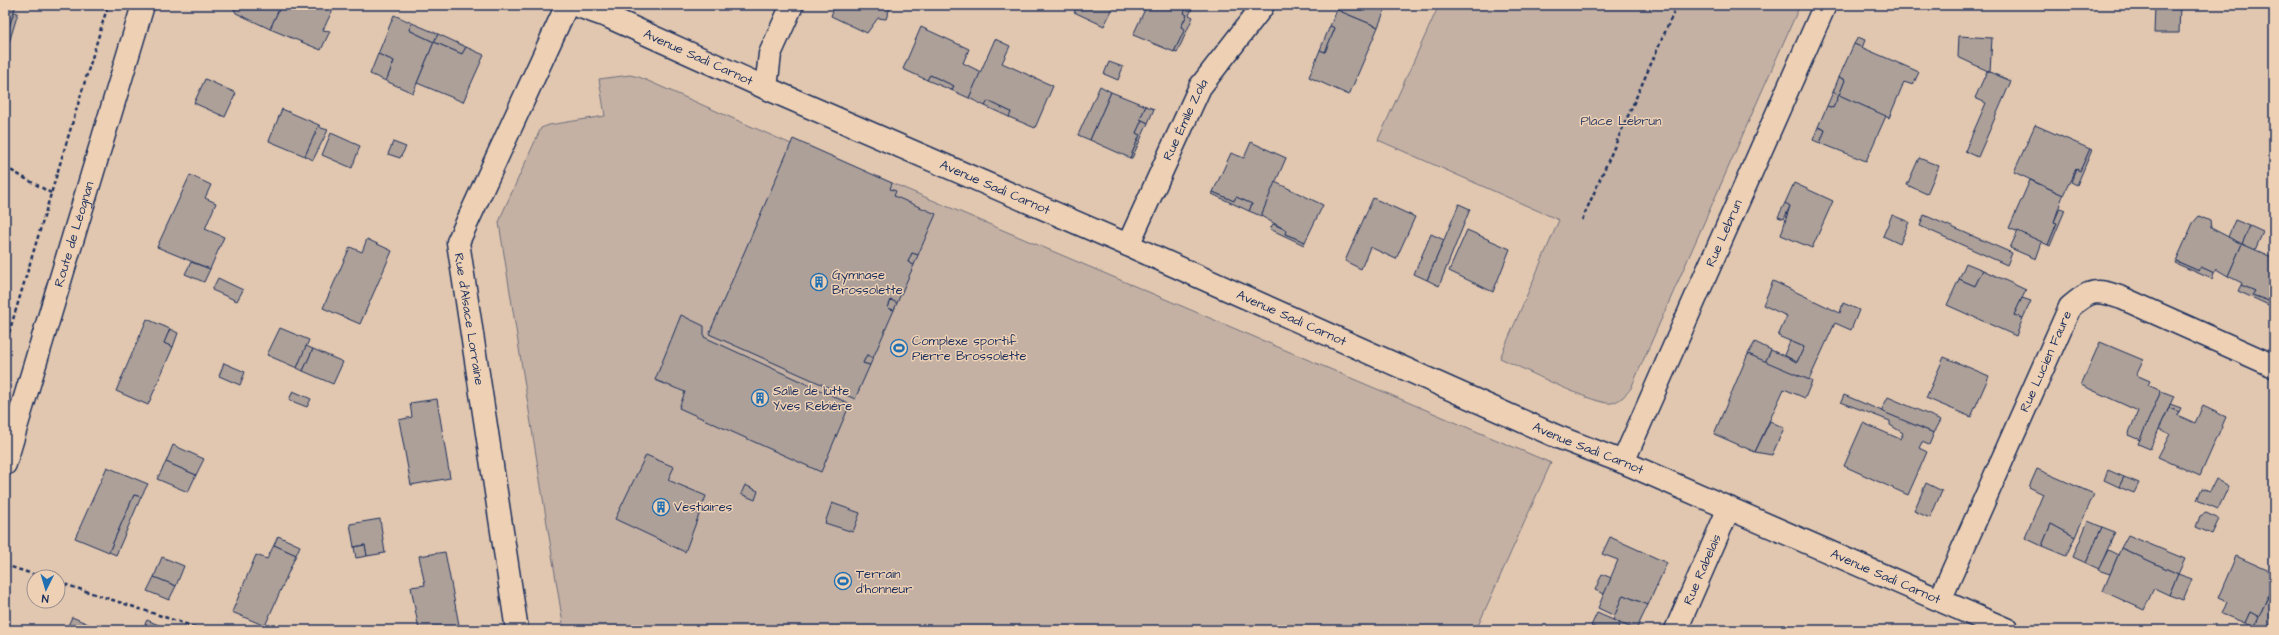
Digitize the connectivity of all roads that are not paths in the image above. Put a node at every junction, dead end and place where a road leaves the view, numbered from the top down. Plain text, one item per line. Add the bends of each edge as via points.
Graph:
1 (143, 5) edge
2 (567, 5) edge
3 (792, 5) edge
4 (1825, 5) edge
5 (585, 7) edge
6 (1262, 7) dead end
7 (766, 88) junction
8 (1128, 245) junction
9 (2274, 366) edge
10 (1623, 462) junction
11 (5, 464) edge
12 (1729, 508) junction
13 (1940, 600) junction
14 (517, 630) edge
15 (1676, 630) edge
16 (2008, 630) edge

1 - 11 street, Route de Léognan
2 - 14 street, Rue d'Alsace Lorraine via 458,242
3 - 7 street via 770,54
4 - 10 street, Rue Lebrun
5 - 7 street, Avenue Sadi Carnot
6 - 8 street, Rue Émile Zola via 1200,87
7 - 8 street, Avenue Sadi Carnot
8 - 10 street, Avenue Sadi Carnot via 1551,434
9 - 13 street, Rue Lucien Faure via 2122,298 2102,291 2085,294 2070,307
10 - 12 street, Avenue Sadi Carnot
12 - 13 street, Avenue Sadi Carnot
12 - 15 street, Rue Rabelais
13 - 16 street, Avenue Sadi Carnot

